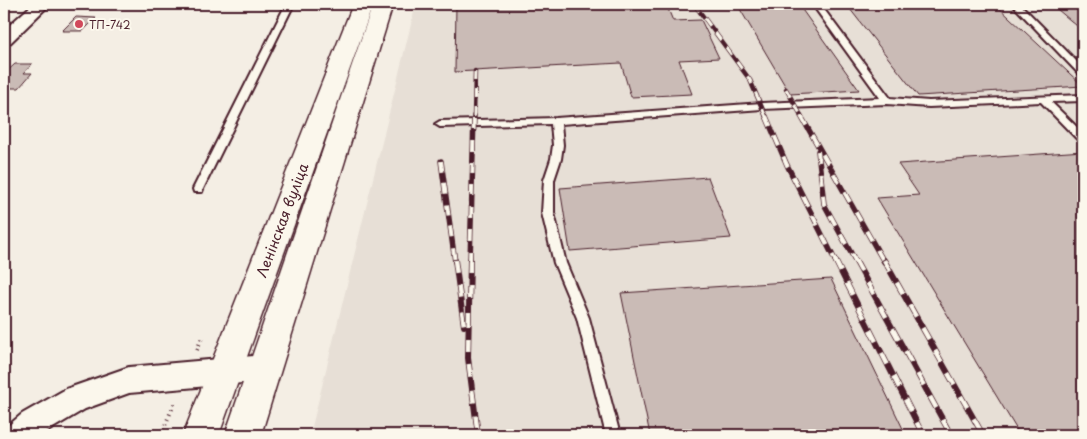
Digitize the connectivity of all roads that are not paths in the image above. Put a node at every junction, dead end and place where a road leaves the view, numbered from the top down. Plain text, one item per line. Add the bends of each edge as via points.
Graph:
1 (42, 4) edge
2 (290, 4) edge
3 (363, 4) edge
4 (383, 4) edge
5 (816, 4) edge
6 (1016, 4) edge
7 (4, 39) edge
8 (1083, 73) edge
9 (1083, 98) edge
10 (1043, 99) junction
11 (886, 102) junction
12 (556, 121) junction
13 (440, 124) dead end
14 (1083, 139) edge
15 (198, 190) dead end
16 (265, 368) junction
17 (226, 370) junction
18 (20, 435) edge
19 (201, 435) edge
20 (243, 435) edge
21 (613, 435) edge

1 - 7 street
2 - 15 lane
3 - 17 main road, Ленінская вуліца
4 - 16 main road, Ленінская вуліца
5 - 11 lane
6 - 8 lane
9 - 10 lane
10 - 11 lane via 929,104
10 - 14 lane
11 - 12 lane via 770,106
12 - 13 lane
12 - 21 lane via 558,145 549,180 548,213 560,263 583,318
16 - 17 street
16 - 20 main road, Ленінская вуліца
17 - 18 street via 129,380 76,399 32,424
17 - 19 main road, Ленінская вуліца

